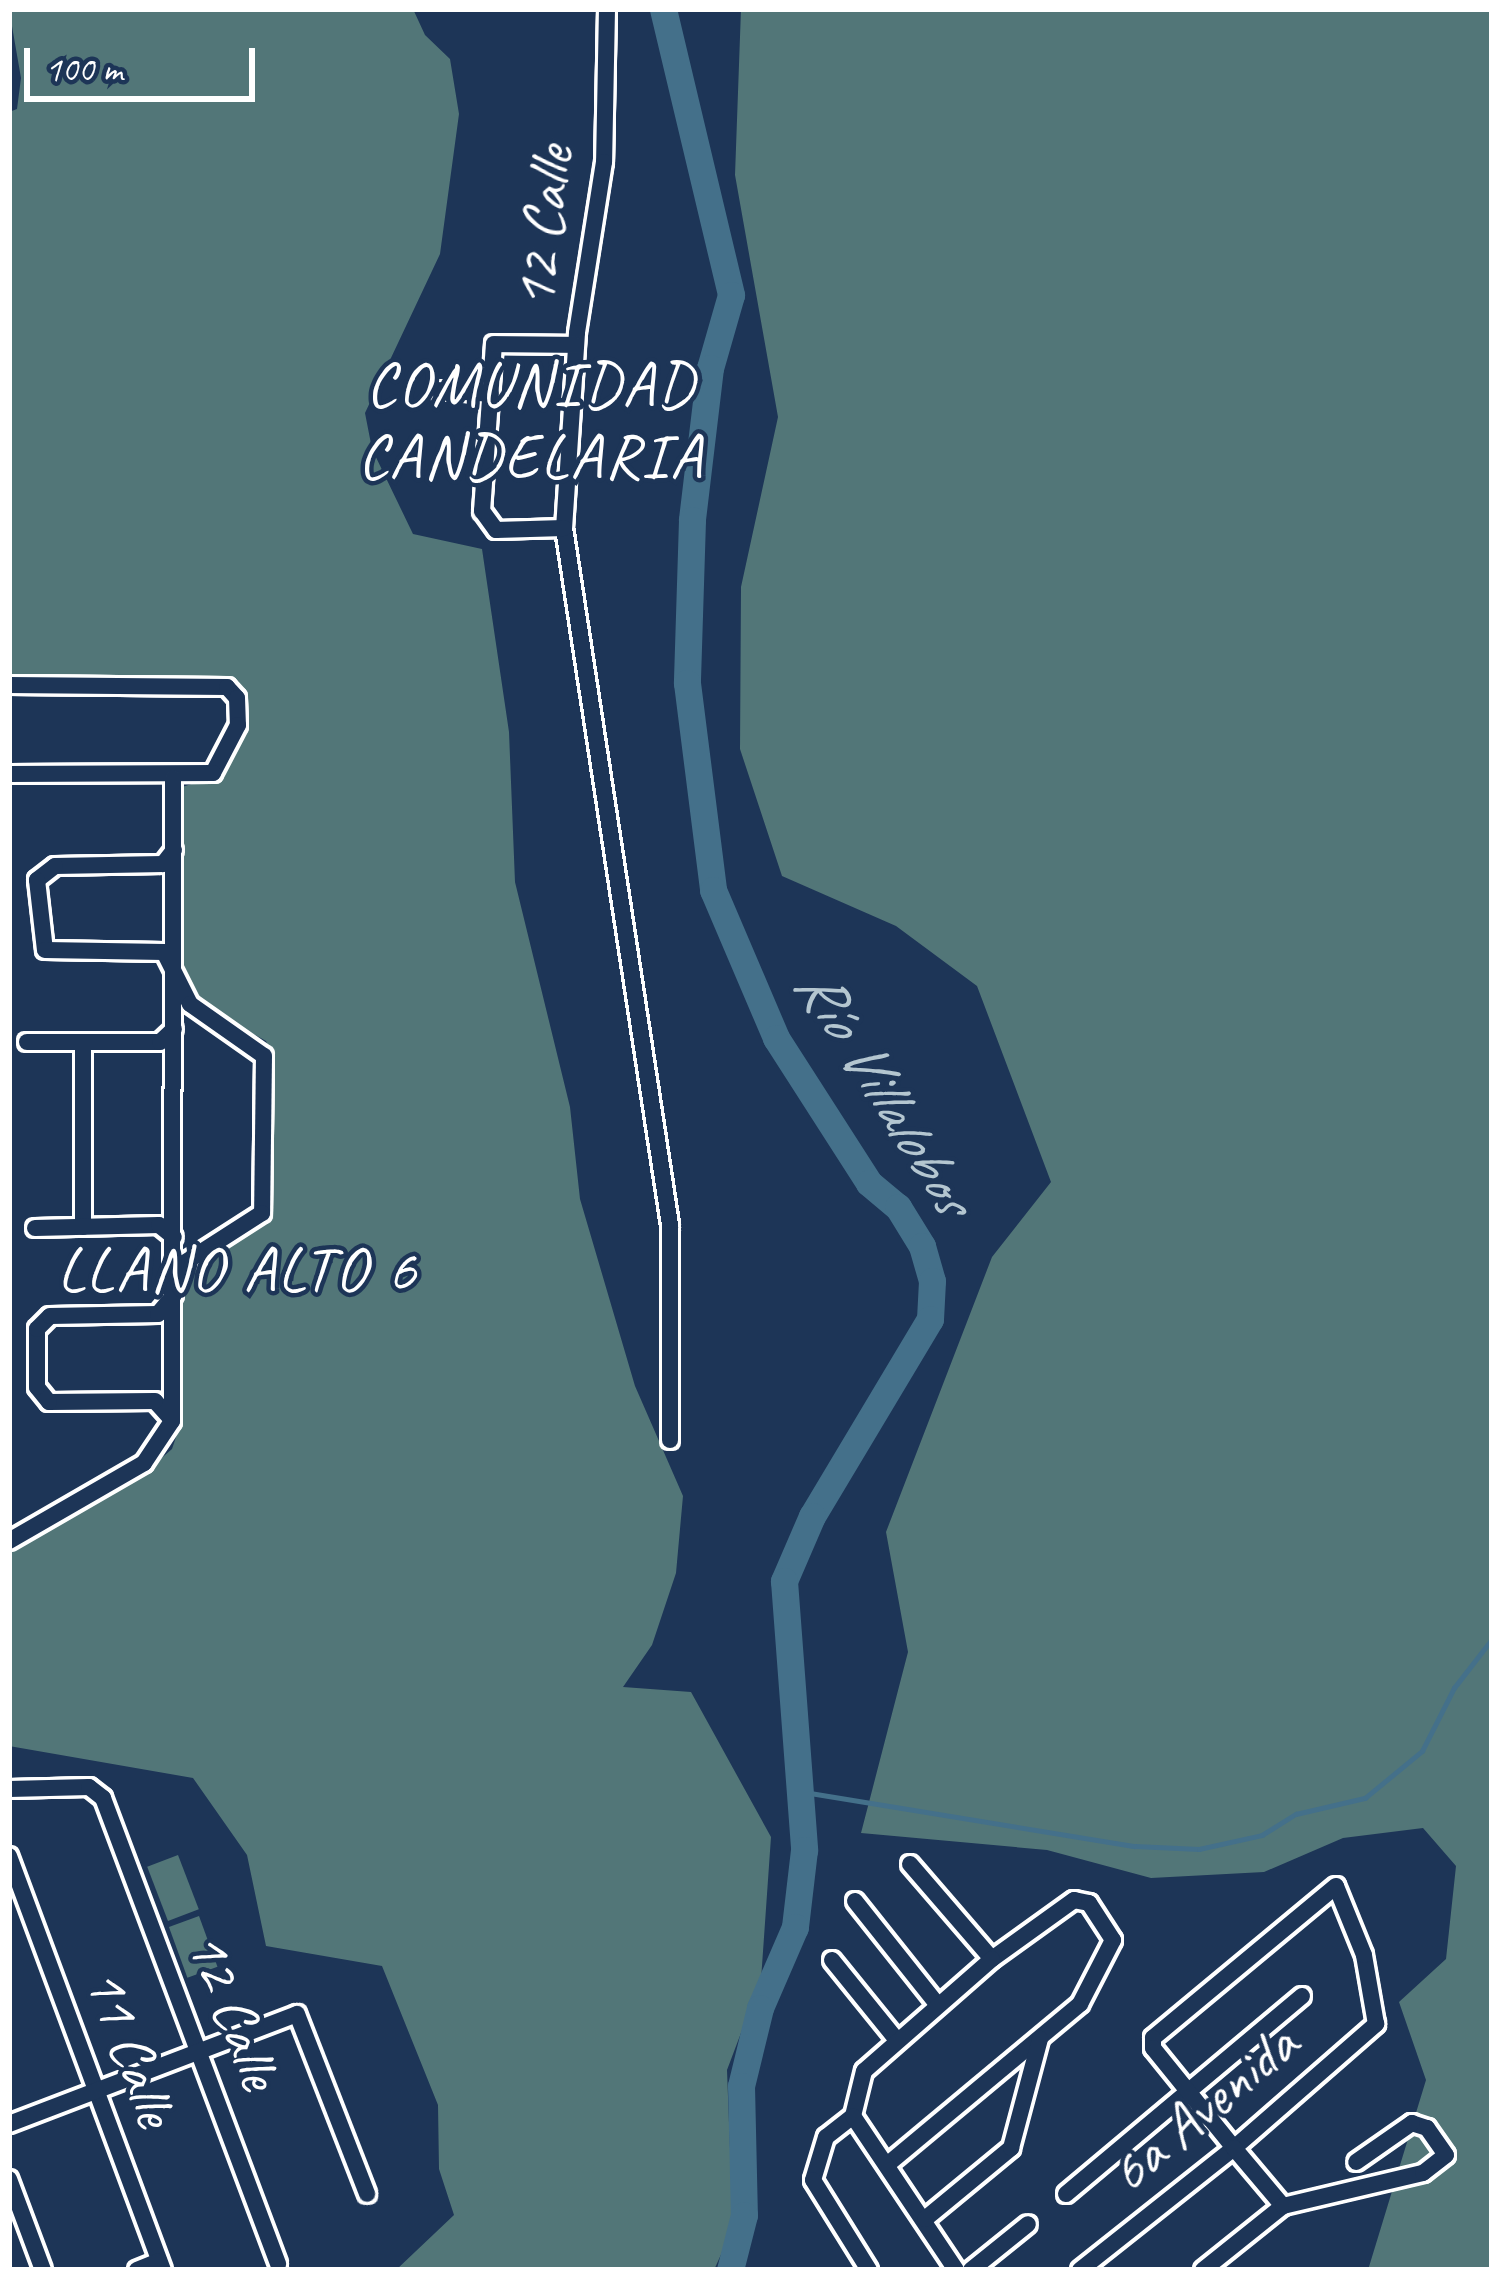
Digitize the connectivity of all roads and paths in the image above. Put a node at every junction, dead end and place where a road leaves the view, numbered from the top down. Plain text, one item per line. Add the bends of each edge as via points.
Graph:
1 (607, 9) edge
2 (576, 345) junction
3 (438, 390) dead end
4 (490, 394) junction
5 (564, 528) junction
6 (9, 685) edge
7 (9, 774) edge
8 (172, 778) junction
9 (174, 847) junction
10 (174, 975) junction
11 (174, 1029) junction
12 (27, 1042) dead end
13 (83, 1042) junction
14 (83, 1227) junction
15 (35, 1228) dead end
16 (175, 1238) junction
17 (175, 1288) junction
18 (172, 1421) junction
19 (670, 1440) dead end
20 (9, 1541) edge
21 (9, 1790) edge
22 (9, 1856) edge
23 (910, 1864) dead end
24 (855, 1901) dead end
25 (992, 1959) junction
26 (832, 1960) dead end
27 (1302, 1996) dead end
28 (937, 2004) junction
29 (896, 2038) junction
30 (1040, 2039) junction
31 (199, 2052) junction
32 (96, 2091) junction
33 (1189, 2093) junction
34 (853, 2116) junction
35 (9, 2124) edge
36 (1234, 2149) junction
37 (1356, 2162) dead end
38 (888, 2164) junction
39 (9, 2179) edge
40 (367, 2194) dead end
41 (1066, 2194) dead end
42 (1283, 2206) junction
43 (925, 2219) junction
44 (1028, 2224) dead end
45 (278, 2264) dead end
46 (161, 2266) edge
47 (44, 2270) edge
48 (137, 2270) edge
49 (869, 2270) edge
50 (956, 2270) edge
51 (971, 2270) edge
52 (1080, 2270) edge
53 (1203, 2270) edge

1 - 2 street, 12 Calle via 604,162
2 - 4 street via 500,339
2 - 5 street, 12 Calle
3 - 4 street
4 - 5 street via 485,520 496,530
5 - 19 street, 12 Calle via 670,1226
6 - 8 street via 232,690 238,731 222,766
7 - 8 street
8 - 9 street
9 - 10 street
9 - 10 street via 163,864 55,866 37,880 45,950 161,951
10 - 11 street
10 - 17 street via 190,1004 252,1041 264,1061 262,1213 184,1263
11 - 13 street via 160,1042
11 - 16 street
12 - 13 street
13 - 14 street
14 - 15 street
14 - 16 street via 163,1225
16 - 17 street
17 - 18 street
17 - 18 street via 161,1313 50,1316 37,1329 37,1387 49,1402 155,1401
18 - 20 street via 144,1463
21 - 31 street, 12 Calle via 98,1792
22 - 32 street, 11 Calle
23 - 25 street
24 - 28 street
25 - 28 street
25 - 30 street via 1074,1900 1089,1903 1109,1928 1111,1947 1081,2004
26 - 29 street
27 - 33 street
28 - 29 street
29 - 34 street via 864,2071
30 - 38 street
30 - 43 street via 1011,2147
31 - 32 street
31 - 40 street via 298,2015
31 - 45 street, 12 Calle
32 - 35 street
32 - 46 street, 11 Calle
33 - 36 street
33 - 36 street, 6a Avenida via 1154,2048 1156,2034 1330,1888 1345,1892 1377,2014 1372,2029
33 - 41 street
34 - 38 street
34 - 49 street via 819,2149 815,2194
36 - 42 street
36 - 52 street, 6a Avenida
37 - 42 street via 1412,2123 1446,2155 1423,2173
38 - 43 street
39 - 47 street
42 - 53 street
43 - 50 street
44 - 51 street
46 - 48 street

